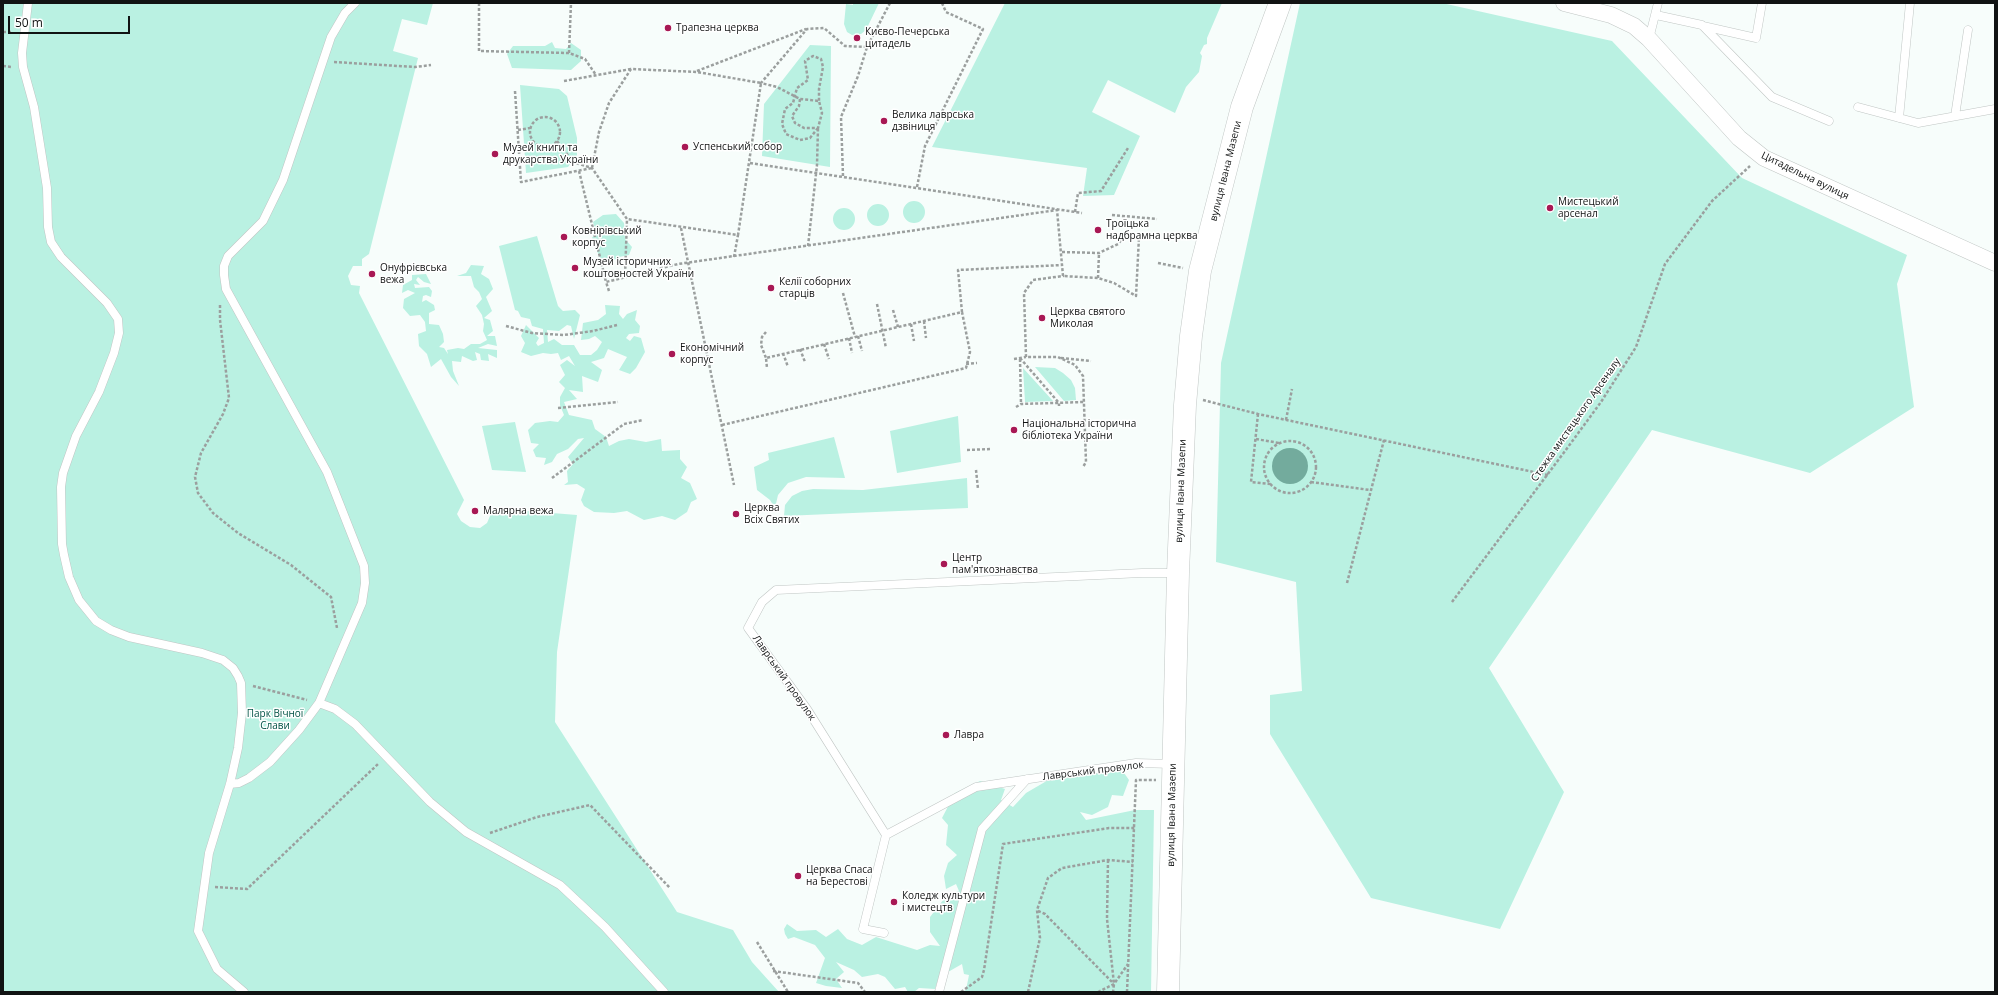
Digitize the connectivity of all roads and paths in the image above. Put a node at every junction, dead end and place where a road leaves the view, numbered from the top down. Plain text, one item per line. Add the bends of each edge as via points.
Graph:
1 (28, 3) edge
2 (355, 3) edge
3 (479, 3) edge
4 (572, 3) edge
5 (890, 3) edge
6 (942, 3) edge
7 (1280, 3) edge
8 (1564, 3) edge
9 (1658, 3) edge
10 (1762, 3) edge
11 (1910, 3) edge
12 (1656, 15) junction
13 (1702, 25) junction
14 (807, 29) junction
15 (1968, 30) dead end
16 (1649, 39) junction
17 (867, 47) junction
18 (569, 53) junction
19 (322, 62) junction
20 (431, 65) dead end
21 (631, 69) junction
22 (697, 72) junction
23 (596, 75) junction
24 (564, 81) dead end
25 (761, 83) junction
26 (515, 91) dead end
27 (794, 95) junction
28 (800, 98) junction
29 (819, 101) junction
30 (1858, 107) dead end
31 (1995, 109) edge
32 (1955, 116) junction
33 (1899, 118) junction
34 (1829, 121) dead end
35 (530, 128) junction
36 (818, 128) junction
37 (518, 130) junction
38 (557, 141) junction
39 (1128, 148) dead end
40 (750, 163) junction
41 (1753, 163) dead end
42 (592, 168) junction
43 (579, 171) junction
44 (816, 172) junction
45 (843, 176) junction
46 (917, 187) junction
47 (1057, 210) junction
48 (1075, 212) junction
49 (1082, 213) dead end
50 (1112, 215) dead end
51 (627, 219) junction
52 (1157, 219) dead end
53 (681, 228) junction
54 (738, 235) junction
55 (808, 246) junction
56 (1062, 252) junction
57 (1099, 253) junction
58 (734, 257) junction
59 (1995, 263) edge
60 (688, 264) junction
61 (1063, 265) junction
62 (1063, 276) junction
63 (625, 277) junction
64 (1098, 278) junction
65 (606, 282) junction
66 (226, 289) junction
67 (609, 291) dead end
68 (843, 293) dead end
69 (877, 304) dead end
70 (894, 310) dead end
71 (962, 312) junction
72 (924, 321) junction
73 (911, 324) junction
74 (616, 325) dead end
75 (506, 326) dead end
76 (898, 327) junction
77 (883, 330) junction
78 (766, 332) dead end
79 (857, 336) junction
80 (849, 338) junction
81 (926, 338) dead end
82 (914, 341) dead end
83 (824, 344) junction
84 (886, 348) dead end
85 (800, 349) junction
86 (862, 351) dead end
87 (783, 353) junction
88 (852, 353) dead end
89 (1026, 356) junction
90 (1058, 357) junction
91 (766, 358) junction
92 (1020, 358) junction
93 (829, 359) dead end
94 (1014, 359) dead end
95 (1091, 361) dead end
96 (805, 362) dead end
97 (977, 363) dead end
98 (966, 364) junction
99 (788, 367) dead end
100 (767, 368) dead end
101 (1292, 389) dead end
102 (1197, 398) dead end
103 (618, 402) dead end
104 (1059, 402) junction
105 (1084, 402) junction
106 (1021, 404) junction
107 (1059, 406) dead end
108 (1016, 407) dead end
109 (558, 408) dead end
110 (1258, 414) junction
111 (642, 420) dead end
112 (1286, 420) junction
113 (722, 425) junction
114 (1256, 439) junction
115 (1384, 440) junction
116 (1280, 443) junction
117 (991, 449) dead end
118 (967, 450) dead end
119 (1083, 467) dead end
120 (976, 470) dead end
121 (1548, 475) junction
122 (552, 478) dead end
123 (1311, 482) junction
124 (1271, 484) junction
125 (734, 486) dead end
126 (978, 489) dead end
127 (1370, 490) junction
128 (1178, 573) junction
129 (1347, 583) dead end
130 (1452, 602) dead end
131 (339, 655) junction
132 (241, 683) junction
133 (319, 703) junction
134 (386, 757) junction
135 (1173, 764) junction
136 (1027, 779) junction
137 (1136, 780) dead end
138 (230, 784) junction
139 (1135, 828) junction
140 (886, 835) junction
141 (477, 838) junction
142 (1108, 860) junction
143 (1133, 862) junction
144 (204, 887) junction
145 (670, 888) dead end
146 (1037, 910) junction
147 (884, 932) dead end
148 (757, 942) dead end
149 (1128, 964) junction
150 (773, 971) junction
151 (1114, 984) junction
152 (244, 992) edge
153 (664, 992) edge
154 (788, 992) edge
155 (865, 992) edge
156 (939, 992) edge
157 (961, 992) edge
158 (1028, 992) edge
159 (1098, 992) edge
160 (1113, 992) edge
161 (1127, 992) edge
162 (1168, 992) edge

1 - 132 lane via 22,53 23,67 34,107 47,188 51,242 61,257 107,303 118,319 119,333 114,353 99,392 76,436 63,473 62,544 69,577 79,600 96,621 129,637 223,660 233,668
2 - 19 lane via 345,13 331,37
3 - 18 path via 479,51
4 - 18 path
5 - 17 path
6 - 46 path via 946,12 983,29 925,146
7 - 128 main road, вулиця Івана Мазепи via 1242,107 1200,271 1190,336
8 - 16 street, Цитадельна вулиця via 1611,15 1634,26
9 - 12 lane
10 - 13 lane via 1756,38
11 - 33 lane
12 - 13 lane
12 - 16 lane
13 - 34 lane via 1772,97
14 - 17 path via 824,28 845,46
14 - 22 path
14 - 25 path
15 - 32 lane
16 - 59 street, Цитадельна вулиця via 1739,138 1764,158
17 - 45 path via 841,117
18 - 23 path via 585,58
19 - 20 path via 415,67
19 - 66 lane via 283,180 263,221 228,256 224,266
21 - 22 path
21 - 23 path
21 - 42 path via 609,103 600,129
22 - 25 path
23 - 24 path
25 - 27 path
25 - 40 path
26 - 37 path
27 - 28 path
27 - 29 path via 797,88 808,80 805,61 813,56 821,59 823,67
27 - 36 path via 793,103 785,109 782,124 786,134 800,140 810,138
28 - 29 path
28 - 36 path via 799,106 792,116 795,124 804,128
29 - 36 path via 822,112
30 - 33 lane
31 - 32 lane
32 - 33 lane via 1918,123
35 - 37 path
35 - 38 path via 531,138 539,145 548,146
35 - 38 path via 540,118 549,117 559,127
36 - 44 path
37 - 43 path via 521,182
38 - 42 path via 573,162
39 - 48 path via 1101,191 1078,193
40 - 44 path
40 - 54 path
41 - 121 path, Стежка мистецького Арсеналу via 1712,201 1665,264 1636,347 1601,402
42 - 43 path
42 - 51 path
43 - 65 path
44 - 45 path
44 - 55 path
45 - 46 path
46 - 47 path
47 - 48 path
47 - 55 path
47 - 56 path
48 - 49 path
50 - 52 path
51 - 53 path
51 - 63 path
53 - 54 path
53 - 60 path
54 - 58 path
55 - 58 path
56 - 57 path
56 - 61 path
57 - 64 path
57 - 64 path via 1118,244 1126,235 1140,237 1136,296 1114,283
58 - 60 path
60 - 63 path via 678,264
60 - 113 path
61 - 62 path
61 - 71 path via 958,270
62 - 64 path
62 - 89 path via 1033,280 1024,293
63 - 65 path
65 - 67 path
66 - 131 lane via 327,472 364,566 362,602
66 - 131 path via 220,302 220,320 229,398 223,414 200,453 195,477 198,493 213,513 238,533 291,565 331,597 337,625
68 - 79 path
69 - 77 path
70 - 76 path
71 - 72 path
71 - 98 path via 970,352
72 - 73 path
72 - 81 path
73 - 76 path
73 - 82 path
74 - 75 path via 564,335 532,333
76 - 77 path
77 - 79 path
77 - 84 path
78 - 91 path via 761,345
79 - 80 path
79 - 86 path
80 - 83 path
80 - 88 path
83 - 85 path
83 - 93 path
85 - 87 path
85 - 96 path
87 - 91 path
87 - 99 path
89 - 90 path
89 - 92 path
90 - 95 path
90 - 105 path via 1075,365 1083,376
91 - 100 path
92 - 94 path
92 - 104 path
92 - 106 path
97 - 98 path
98 - 113 path via 966,368
101 - 112 path
102 - 110 path
103 - 109 path
104 - 105 path
104 - 106 path
104 - 107 path
105 - 119 path via 1086,462
106 - 108 path
110 - 112 path
110 - 114 path
111 - 122 path via 624,424
112 - 115 path
113 - 125 path
114 - 116 path
114 - 124 path via 1251,482
115 - 121 path
115 - 127 path
116 - 123 path via 1293,441 1309,449 1316,465
116 - 124 path via 1269,451 1265,459 1264,468
117 - 118 path
120 - 126 path
121 - 130 path, Стежка мистецького Арсеналу
123 - 124 path via 1306,488 1291,493
123 - 127 path
127 - 129 path
128 - 135 main road, вулиця Івана Мазепи
128 - 140 lane, Лаврський провулок via 776,590 762,602 748,628 807,709
131 - 133 lane
132 - 133 path
132 - 138 lane via 242,713
133 - 134 lane via 334,709 355,724
133 - 138 lane via 270,762 239,783
134 - 141 lane via 430,802
134 - 144 path via 247,889
135 - 136 lane, Лаврський провулок via 1136,763
135 - 162 main road, вулиця Івана Мазепи
136 - 140 lane, Лаврський провулок via 976,787
136 - 156 lane via 982,829
137 - 139 path
138 - 144 lane via 209,853
139 - 143 path
139 - 157 path via 1109,828 1003,844 984,970 982,977
140 - 147 lane via 863,929
141 - 145 path via 537,817 590,805
141 - 153 lane via 560,885 605,927
142 - 143 path
142 - 146 path via 1062,868 1048,878
142 - 151 path via 1107,919
143 - 149 path
144 - 152 lane via 198,931 217,969
146 - 151 path via 1045,914
146 - 158 path via 1040,938
148 - 150 path
149 - 151 path
149 - 161 path
150 - 154 path
150 - 155 path via 858,983
151 - 159 path
151 - 160 path

